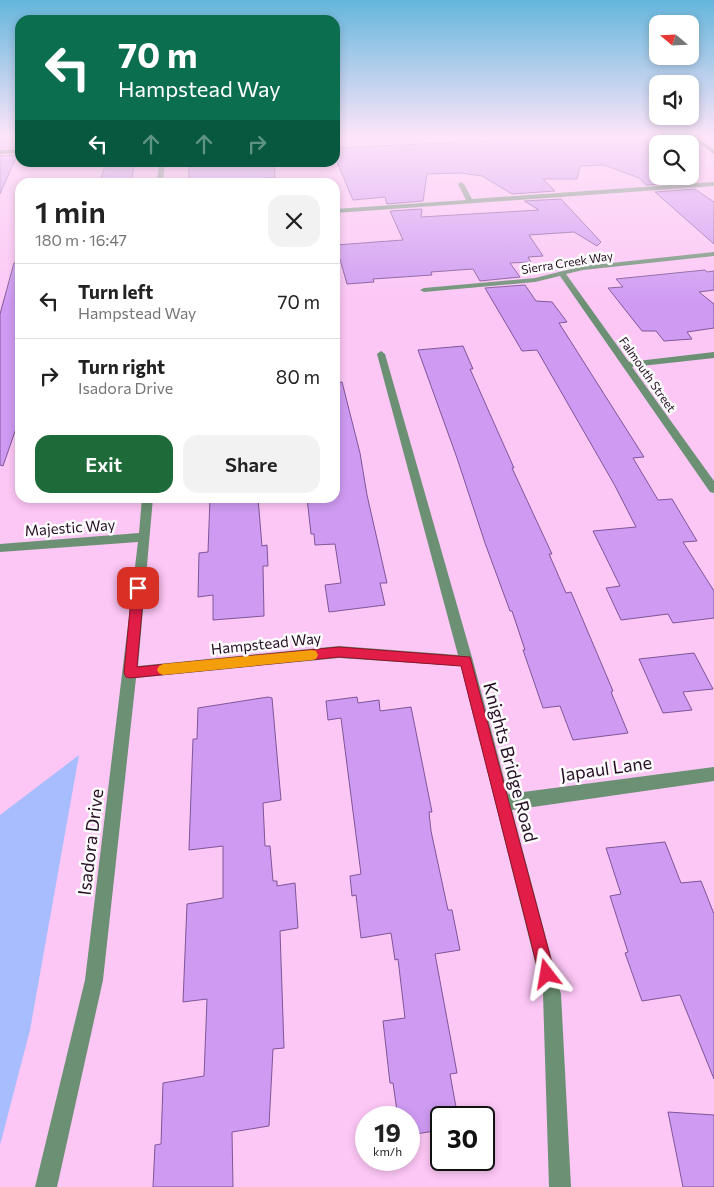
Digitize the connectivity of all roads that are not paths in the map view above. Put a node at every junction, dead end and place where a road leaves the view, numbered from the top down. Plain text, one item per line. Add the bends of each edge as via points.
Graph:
1 (466, 193) edge
2 (579, 193) edge
3 (470, 201) junction
4 (340, 211) edge
5 (714, 254) edge
6 (562, 274) junction
7 (424, 290) dead end
8 (381, 354) dead end
9 (714, 355) edge
10 (626, 365) junction
11 (714, 489) edge
12 (147, 503) edge
13 (143, 536) junction
14 (0, 548) edge
15 (466, 661) junction
16 (130, 673) junction
17 (714, 774) edge
18 (503, 803) junction
19 (46, 1187) edge
20 (560, 1187) edge

1 - 3 street
2 - 3 street
3 - 4 street
5 - 6 street, Sierra Creek Way via 583,268
6 - 7 street, Sierra Creek Way via 535,280
6 - 10 street, Falmouth Street
8 - 15 street, Knights Bridge Road
9 - 10 street
10 - 11 street, Falmouth Street
12 - 13 street, Isadora Drive
13 - 14 street, Majestic Way
13 - 16 street, Isadora Drive
15 - 16 street, Hampstead Way via 339,652
15 - 18 street, Knights Bridge Road
16 - 19 street, Isadora Drive via 94,980
17 - 18 street, Japaul Lane
18 - 20 street, Knights Bridge Road via 552,994

